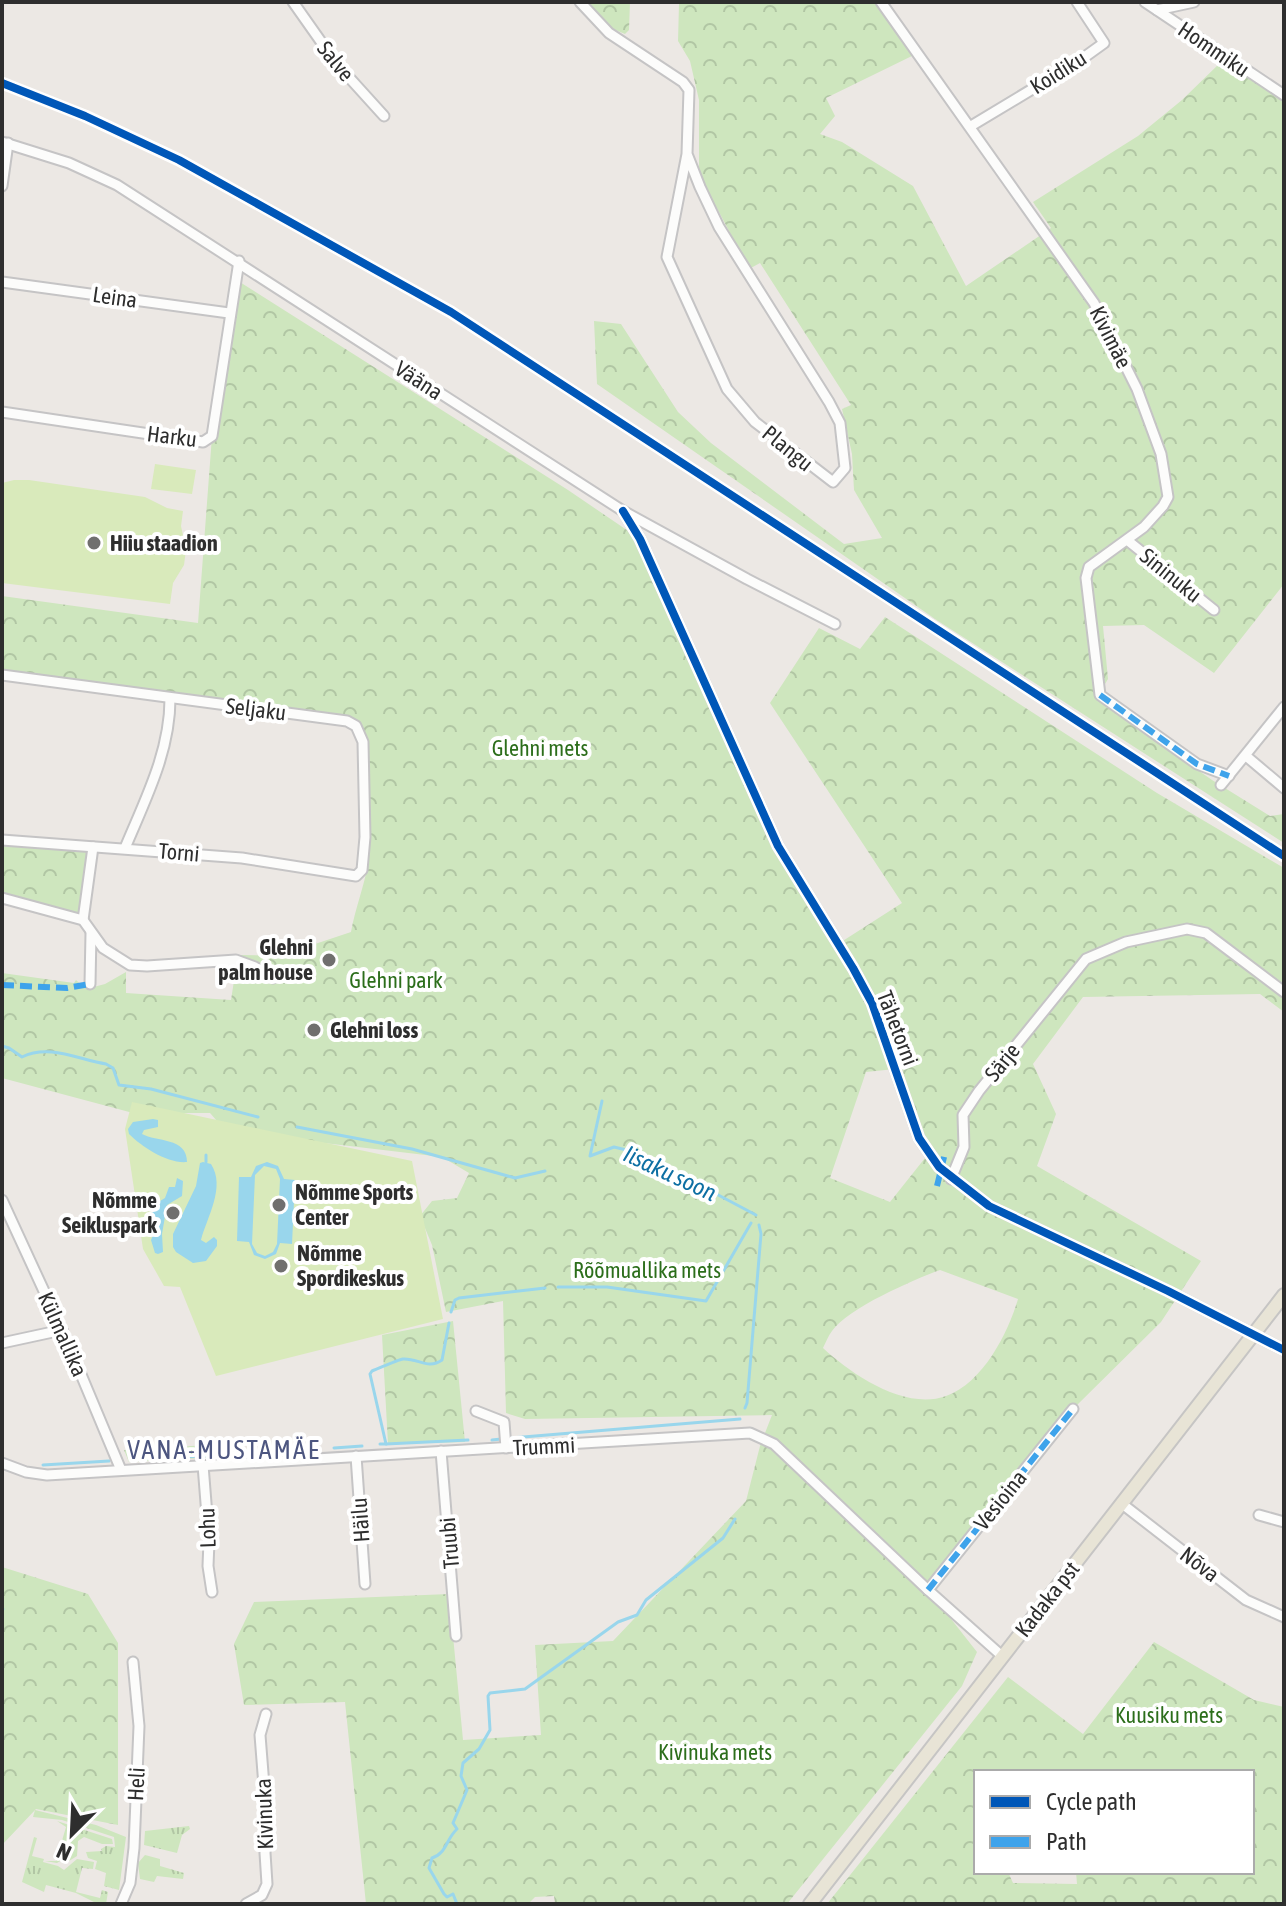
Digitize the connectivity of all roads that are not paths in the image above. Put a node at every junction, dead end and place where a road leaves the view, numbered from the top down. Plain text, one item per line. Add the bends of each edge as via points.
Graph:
1 (293, 2) edge
2 (580, 2) edge
3 (881, 2) edge
4 (1077, 2) edge
5 (1145, 2) edge
6 (1194, 2) edge
7 (1157, 10) junction
8 (1284, 95) edge
9 (384, 116) dead end
10 (971, 126) junction
11 (5, 142) edge
12 (687, 154) junction
13 (2, 186) edge
14 (239, 261) junction
15 (2, 282) edge
16 (229, 313) junction
17 (2, 412) edge
18 (623, 511) junction
19 (1127, 540) junction
20 (1214, 610) dead end
21 (835, 624) dead end
22 (2, 675) edge
23 (170, 699) junction
24 (1284, 707) edge
25 (1246, 756) junction
26 (1229, 776) junction
27 (1221, 785) dead end
28 (1284, 788) edge
29 (2, 840) edge
30 (93, 847) junction
31 (125, 848) junction
32 (356, 876) joint
33 (2, 898) edge
34 (83, 920) junction
35 (91, 933) junction
36 (273, 978) dead end
37 (90, 984) dead end
38 (1284, 992) edge
39 (951, 1179) junction
40 (2, 1200) edge
41 (1284, 1295) edge
42 (62, 1330) junction
43 (1253, 1333) junction
44 (2, 1343) edge
45 (1284, 1350) edge
46 (1073, 1409) dead end
47 (476, 1411) dead end
48 (506, 1448) junction
49 (441, 1451) junction
50 (356, 1456) junction
51 (2, 1463) edge
52 (203, 1465) junction
53 (121, 1470) junction
54 (1121, 1503) junction
55 (1259, 1515) dead end
56 (1284, 1522) edge
57 (365, 1584) dead end
58 (928, 1590) junction
59 (212, 1592) dead end
60 (1284, 1617) edge
61 (456, 1636) dead end
62 (1002, 1656) junction
63 (133, 1662) dead end
64 (266, 1714) dead end
65 (121, 1904) edge
66 (246, 1904) edge
67 (810, 1904) edge

1 - 9 street, Salve via 336,63
2 - 12 street, Plangu via 609,33 689,90
3 - 10 street, Kivimäe
4 - 10 street, Koidiku via 1104,43
5 - 7 street, Hommiku
6 - 7 street
7 - 8 street, Hommiku
10 - 19 street, Kivimäe via 1094,303 1137,389 1161,454 1168,497
11 - 13 street
11 - 14 street, Vääna via 117,185
12 - 12 street, Plangu via 719,227 840,423 845,468 833,482 755,422 727,389 667,257
14 - 16 street, Harku
14 - 18 street, Vääna
15 - 16 street, Leina
16 - 17 street, Harku via 209,440
18 - 21 street, Vääna
18 - 39 street, Tähetorni via 778,846 872,1003 919,1138
19 - 20 street, Sininuku
19 - 26 street, Kivimäe via 1089,567 1086,578 1100,695 1197,764
22 - 23 street, Seljaku
23 - 31 street via 160,764
23 - 32 street, Seljaku via 356,726 363,742 365,837 362,870
24 - 25 street
25 - 26 street
25 - 28 street
26 - 27 street
29 - 30 street, Torni
30 - 31 street, Torni
30 - 34 street
31 - 32 street, Torni via 242,858
33 - 34 street
34 - 35 street
35 - 36 street via 130,965 236,960
35 - 37 street
38 - 39 street, Särje via 1206,933 1187,929 1126,942 1086,959 963,1115 964,1147
39 - 43 street, Tähetorni via 1024,1224
40 - 42 street, Külmallika
41 - 43 main road, Kadaka pst
42 - 44 street
42 - 53 street, Külmallika
43 - 45 street, Tähetorni
43 - 54 main road, Kadaka pst
46 - 58 street, Vesioina
47 - 48 street via 504,1422
48 - 49 street, Trummi
48 - 58 street, Trummi via 758,1435 774,1444
49 - 50 street, Trummi
49 - 61 street, Truubi
50 - 52 street, Trummi
50 - 57 street, Häilu
51 - 53 street, Trummi via 47,1475
52 - 53 street, Trummi
52 - 59 street, Lohu
54 - 60 street, Nõva via 1246,1600
54 - 62 main road, Kadaka pst
55 - 56 street
58 - 62 street, Trummi
62 - 67 main road, Kadaka pst
63 - 65 street, Heli via 139,1726 134,1848 130,1883
64 - 66 street, Kivinuka via 260,1735 267,1884 262,1895

